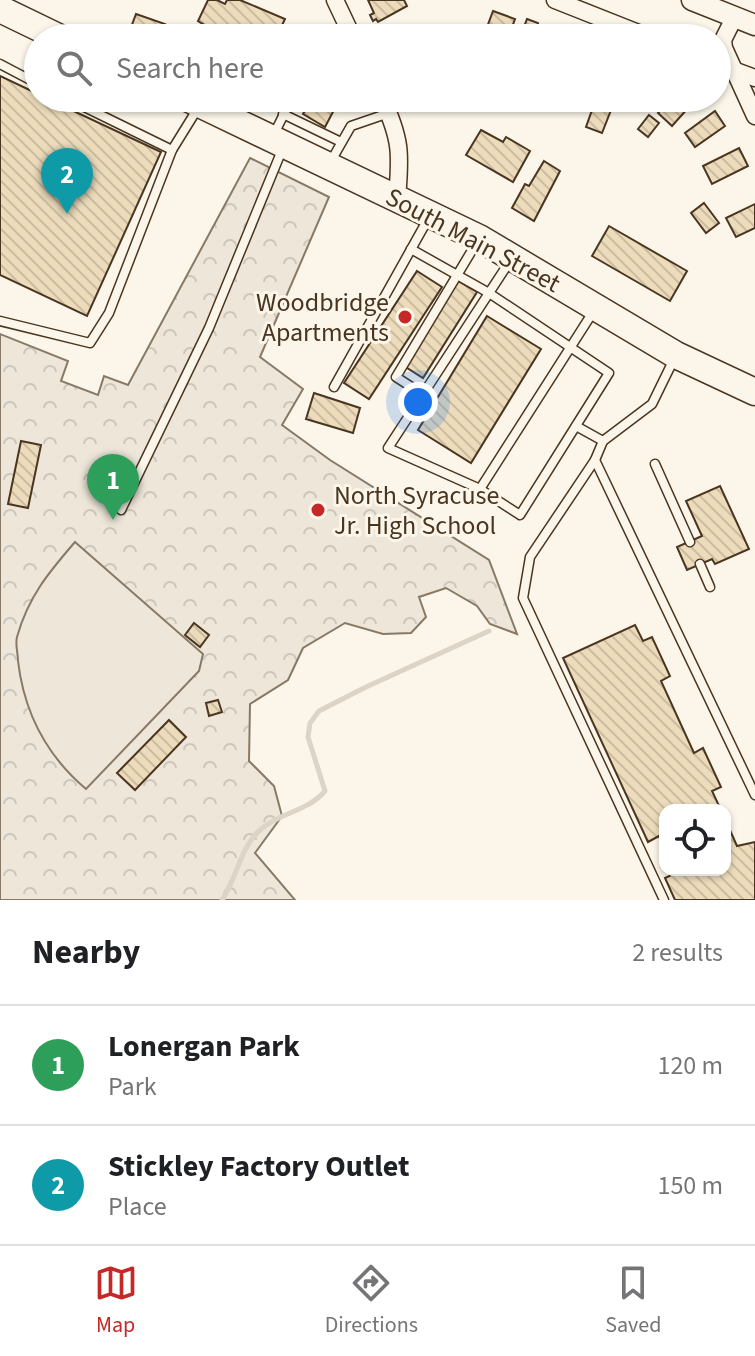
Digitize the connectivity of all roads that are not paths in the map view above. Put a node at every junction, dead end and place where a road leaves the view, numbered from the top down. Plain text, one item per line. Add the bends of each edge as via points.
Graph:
1 (335, 0) edge
2 (555, 0) edge
3 (692, 0) edge
4 (8, 8) edge
5 (734, 18) junction
6 (36, 24) edge
7 (346, 24) edge
8 (616, 24) edge
9 (731, 24) edge
10 (755, 25) edge
11 (0, 64) edge
12 (731, 69) edge
13 (24, 77) edge
14 (731, 77) edge
15 (755, 78) edge
16 (95, 112) edge
17 (189, 112) edge
18 (217, 112) edge
19 (375, 112) edge
20 (388, 112) edge
21 (283, 114) joint
22 (755, 116) edge
23 (278, 141) junction
24 (172, 150) junction
25 (335, 154) junction
26 (397, 198) junction
27 (431, 215) junction
28 (479, 238) junction
29 (411, 249) junction
30 (512, 258) junction
31 (458, 273) junction
32 (489, 293) junction
33 (596, 308) junction
34 (0, 321) edge
35 (570, 348) junction
36 (676, 355) junction
37 (334, 387) dead end
38 (755, 392) edge
39 (424, 395) junction
40 (576, 426) junction
41 (603, 441) junction
42 (595, 460) junction
43 (655, 464) dead end
44 (480, 489) junction
45 (121, 510) dead end
46 (690, 542) dead end
47 (700, 564) dead end
48 (710, 587) dead end
49 (755, 795) edge
50 (664, 900) edge

1 - 7 street
2 - 8 street
3 - 5 street
4 - 6 main road
5 - 9 street
5 - 10 street
11 - 13 lane
12 - 15 street
14 - 22 street
16 - 24 lane
17 - 24 lane
18 - 23 main road, South Main Street
19 - 25 lane via 351,126
20 - 26 street via 401,155
21 - 23 lane
21 - 25 lane
23 - 25 main road, South Main Street
23 - 45 lane via 209,328
24 - 34 lane via 109,313 90,343
25 - 26 main road, South Main Street
26 - 27 main road, South Main Street
27 - 28 main road, South Main Street
27 - 29 lane
28 - 30 main road, South Main Street
28 - 31 lane
29 - 31 lane
29 - 37 lane
30 - 32 lane
30 - 33 main road, South Main Street
31 - 32 lane
31 - 39 lane via 396,377
32 - 35 lane
32 - 39 lane
33 - 35 lane
33 - 36 main road, South Main Street
35 - 40 lane via 609,373
35 - 44 lane
36 - 38 main road, South Main Street
36 - 41 lane via 652,404
39 - 44 lane via 388,448
40 - 41 lane
40 - 44 lane via 520,515
41 - 42 lane
42 - 49 lane
42 - 50 lane via 530,557 523,598
43 - 46 lane
47 - 48 lane

